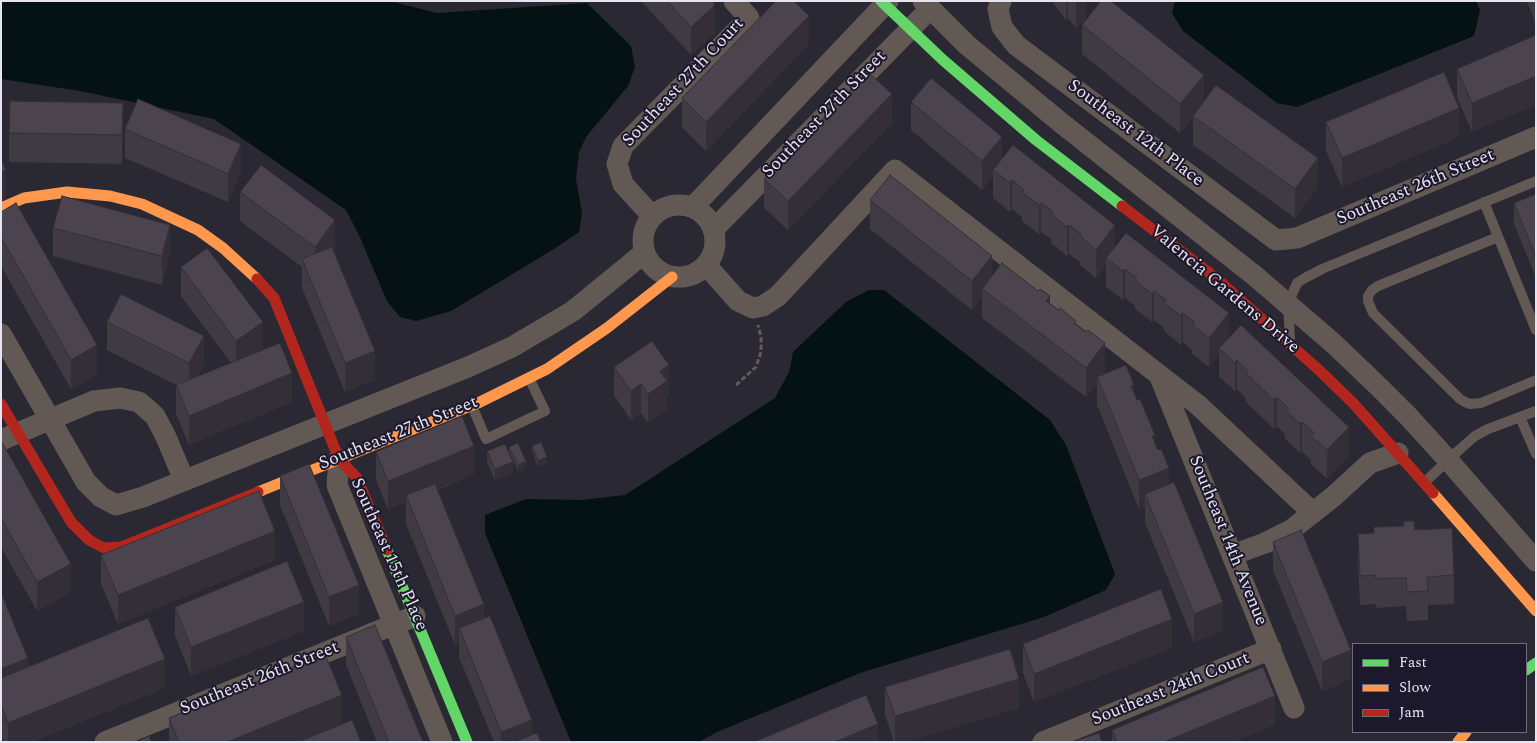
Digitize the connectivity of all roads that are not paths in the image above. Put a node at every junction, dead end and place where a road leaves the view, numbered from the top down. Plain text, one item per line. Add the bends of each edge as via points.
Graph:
1 (734, 1) edge
2 (1001, 1) edge
3 (884, 2) edge
4 (930, 4) edge
5 (910, 29) junction
6 (1536, 137) edge
7 (722, 177) junction
8 (1536, 181) edge
9 (743, 199) junction
10 (1484, 202) junction
11 (693, 207) junction
12 (1, 208) edge
13 (652, 216) junction
14 (714, 230) junction
15 (1498, 237) junction
16 (1296, 238) joint
17 (644, 253) junction
18 (706, 265) junction
19 (672, 277) junction
20 (1288, 304) junction
21 (1536, 330) edge
22 (1, 334) edge
23 (1290, 344) junction
24 (1159, 375) junction
25 (529, 378) junction
26 (1536, 380) edge
27 (1, 404) edge
28 (471, 405) junction
29 (1536, 411) edge
30 (1520, 417) junction
31 (50, 419) junction
32 (325, 424) junction
33 (10, 437) edge
34 (1398, 453) junction
35 (1536, 454) edge
36 (339, 458) junction
37 (1448, 460) junction
38 (184, 480) junction
39 (1424, 482) junction
40 (1313, 513) junction
41 (1232, 555) junction
42 (1536, 561) edge
43 (1536, 611) edge
44 (415, 616) junction
45 (394, 625) junction
46 (1271, 649) junction
47 (1294, 708) dead end
48 (105, 742) edge
49 (442, 742) edge
50 (467, 742) edge
51 (1043, 742) edge

1 - 13 street, Southeast 27th Court via 749,18 623,146 617,164 622,184
2 - 16 street, Southeast 12th Place via 998,9 1002,27 1016,45 1276,240
3 - 5 street, Valencia Gardens Drive
3 - 7 street, Southeast 27th Street
4 - 5 street, Southeast 27th Street
4 - 20 street, Valencia Gardens Drive via 967,45
5 - 9 street, Southeast 27th Street
5 - 23 street, Valencia Gardens Drive via 1036,140 1216,278
6 - 16 street, Southeast 26th Street
7 - 9 street
7 - 11 street, Southeast 27th Street
8 - 10 lane
9 - 14 street, Southeast 27th Street
10 - 15 lane
10 - 20 lane via 1311,274 1297,283
11 - 13 street via 671,205
11 - 14 street via 709,220
12 - 32 street via 24,198 67,192 110,196 142,204 198,230 224,248 274,298
13 - 17 street via 643,233
14 - 18 street via 715,249
15 - 21 lane
15 - 26 lane via 1378,286 1368,296 1368,302 1373,313 1465,402 1481,403
17 - 19 street via 654,268
17 - 32 street, Southeast 27th Street via 573,311 512,347
18 - 19 street via 696,273
18 - 24 street via 738,301 753,308 763,306 778,296 895,170
19 - 25 street, Southeast 27th Street via 608,328
20 - 23 lane
20 - 37 street, Valencia Gardens Drive via 1380,388
22 - 31 street
23 - 34 street, Valencia Gardens Drive via 1337,387
24 - 40 street via 1198,405
24 - 41 street, Southeast 14th Avenue
25 - 28 street, Southeast 27th Street
25 - 28 lane via 545,411 486,439
27 - 33 street
28 - 36 street, Southeast 27th Street
29 - 30 lane
30 - 35 lane
30 - 37 lane via 1475,436
31 - 33 street
31 - 38 street, Southeast 27th Street via 86,482 116,505
31 - 38 street via 94,402 120,398 139,402 155,416
32 - 36 street
32 - 38 street, Southeast 27th Street
33 - 36 street, Southeast 27th Street via 71,522 89,540 104,548 121,547
34 - 39 street, Valencia Gardens Drive
34 - 40 street via 1377,460 1362,470
36 - 44 street, Southeast 15th Place via 357,478
36 - 45 street, Southeast 15th Place via 337,485
37 - 39 lane
37 - 42 street, Valencia Gardens Drive
39 - 43 street, Valencia Gardens Drive
40 - 41 street via 1291,530
41 - 46 street, Southeast 14th Avenue
44 - 45 street, Southeast 26th Street
44 - 50 street, Southeast 15th Place
45 - 48 street, Southeast 26th Street
45 - 49 street, Southeast 15th Place
46 - 47 street, Southeast 14th Avenue
46 - 51 street, Southeast 24th Court

